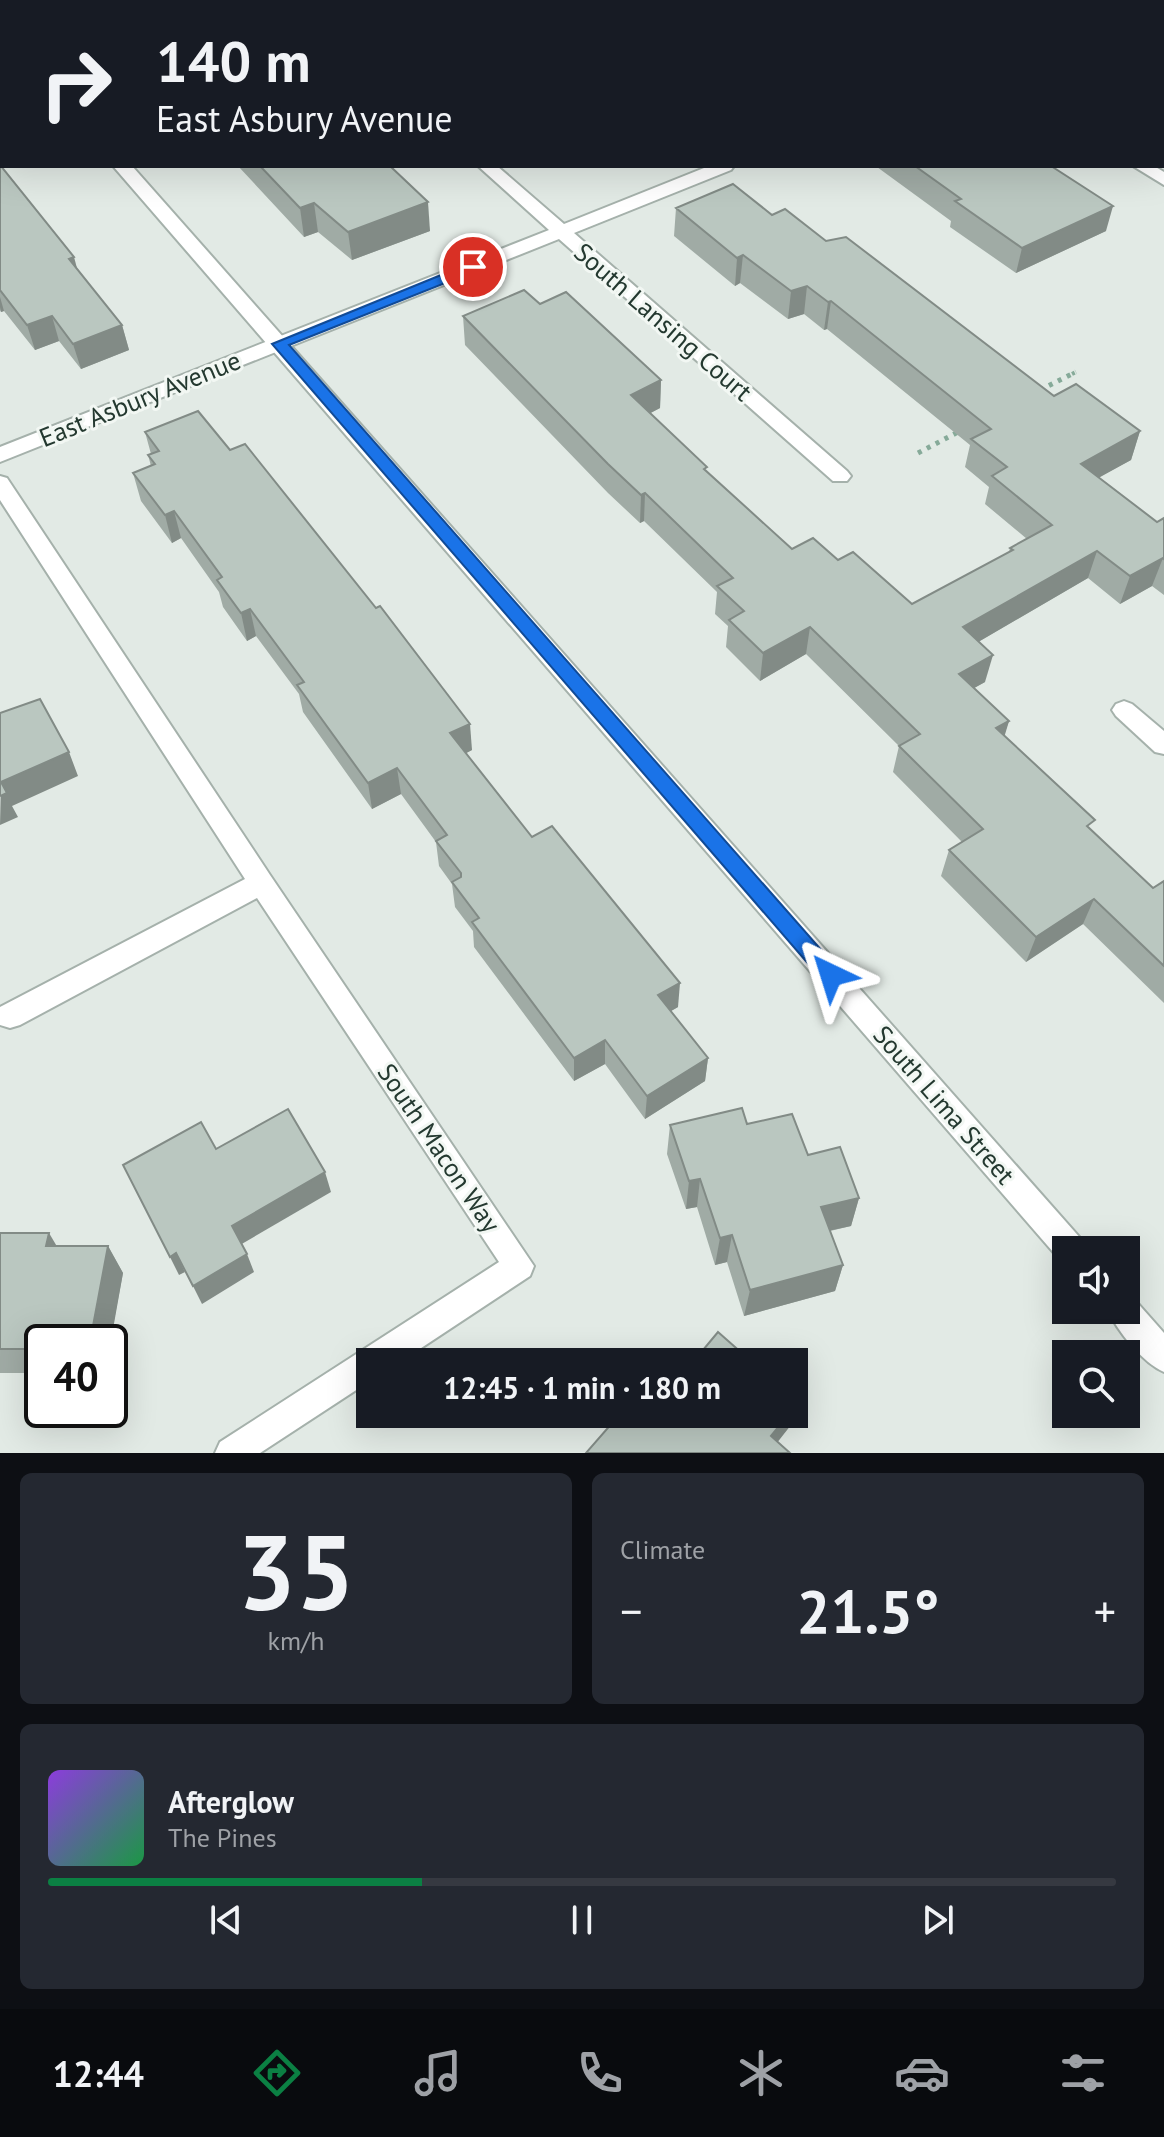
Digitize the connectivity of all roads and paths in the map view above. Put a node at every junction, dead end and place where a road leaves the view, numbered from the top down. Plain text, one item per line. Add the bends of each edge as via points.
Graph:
1 (124, 168) edge
2 (489, 168) edge
3 (720, 168) edge
4 (1145, 168) edge
5 (1164, 180) edge
6 (560, 232) junction
7 (279, 344) junction
8 (1078, 371) dead end
9 (1038, 391) edge
10 (972, 426) edge
11 (918, 453) dead end
12 (0, 455) edge
13 (840, 476) dead end
14 (0, 483) edge
15 (1124, 710) dead end
16 (1164, 745) edge
17 (261, 883) junction
18 (10, 1016) dead end
19 (1059, 1236) edge
20 (1135, 1324) edge
21 (394, 1348) edge
22 (1164, 1356) edge
23 (356, 1373) edge
24 (231, 1453) edge

1 - 7 street, South Lima Street
2 - 6 street, South Lansing Court
3 - 6 street, East Asbury Avenue
4 - 5 street
6 - 7 street, East Asbury Avenue
6 - 13 street, South Lansing Court
7 - 12 street, East Asbury Avenue
7 - 19 street, South Lima Street
8 - 9 path
10 - 11 path
14 - 17 street, South Macon Way
15 - 16 street
17 - 18 street
17 - 21 street, South Macon Way via 519,1266
20 - 22 street
23 - 24 street, South Macon Way

